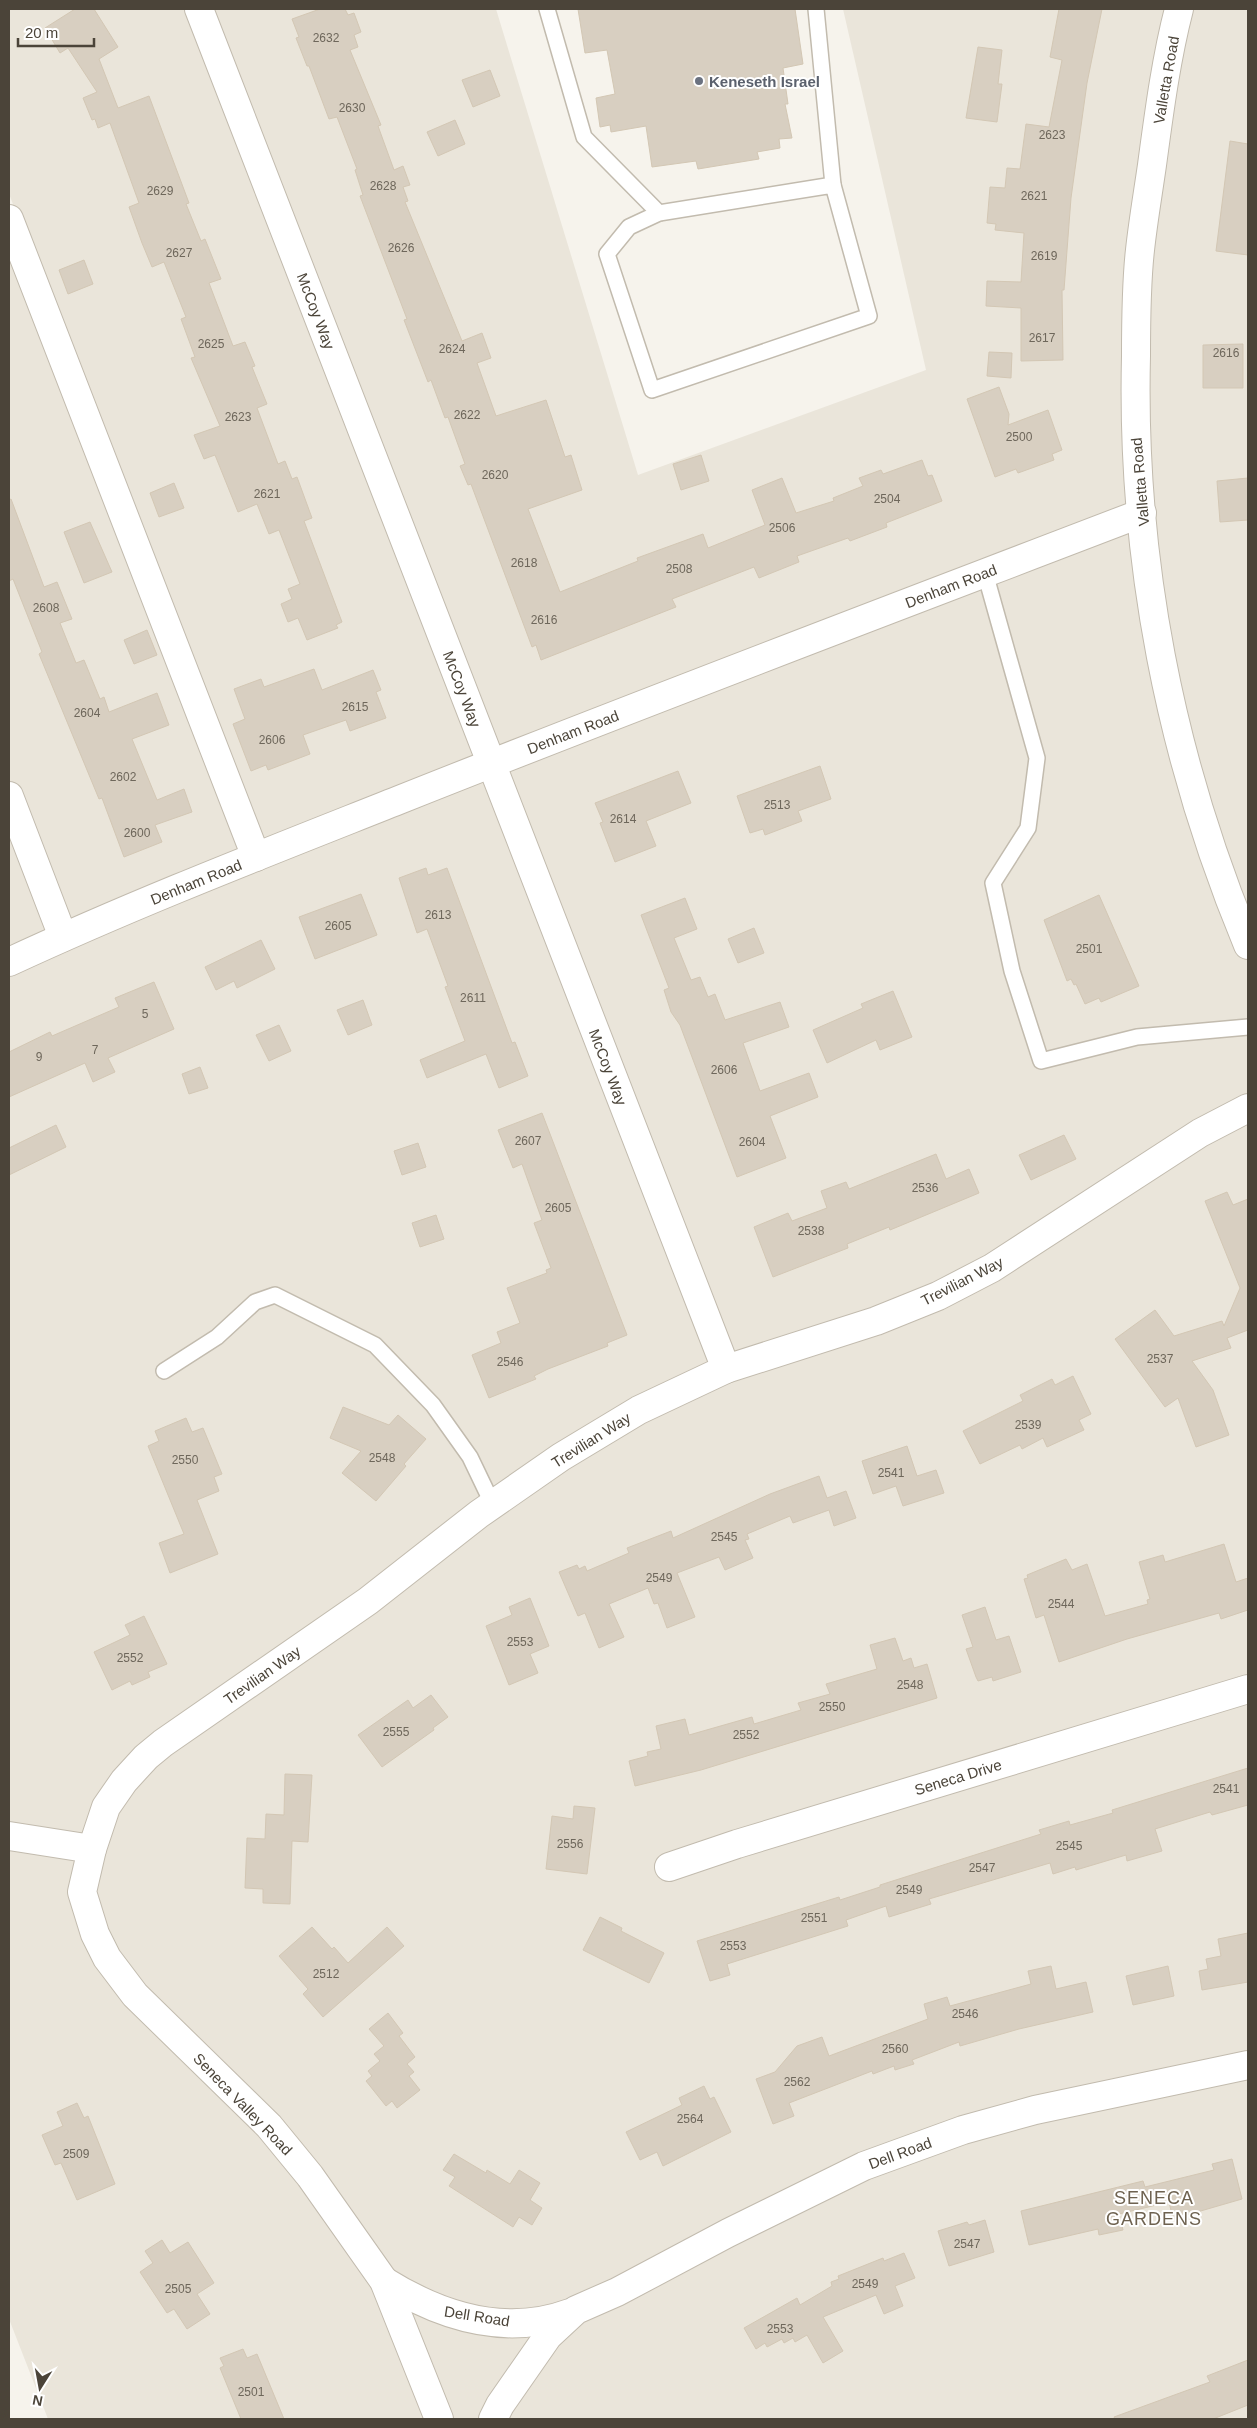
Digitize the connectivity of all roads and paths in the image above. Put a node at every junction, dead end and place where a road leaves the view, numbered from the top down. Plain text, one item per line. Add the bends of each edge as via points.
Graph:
1 (200, 9) edge
2 (547, 9) edge
3 (816, 9) edge
4 (1179, 9) edge
5 (833, 185) junction
6 (660, 213) junction
7 (9, 219) edge
8 (1142, 513) junction
9 (985, 573) junction
10 (491, 764) junction
11 (9, 796) edge
12 (256, 857) junction
13 (63, 937) junction
14 (1248, 945) edge
15 (9, 962) edge
16 (1248, 1027) edge
17 (1248, 1108) edge
18 (726, 1369) junction
19 (164, 1371) dead end
20 (493, 1505) junction
21 (1248, 1689) edge
22 (9, 1836) edge
23 (92, 1849) junction
24 (669, 1867) dead end
25 (1248, 2065) edge
26 (384, 2281) junction
27 (576, 2310) junction
28 (439, 2419) edge
29 (493, 2419) edge

1 - 10 street, McCoy Way
2 - 6 lane via 584,137
3 - 5 lane
4 - 8 street, Valletta Road via 1140,252 1134,406
5 - 6 lane
5 - 6 lane via 869,316 652,390 607,254 629,227
7 - 12 street
8 - 9 street, Denham Road
8 - 14 street, Valletta Road via 1157,646 1172,711 1197,807
9 - 10 street, Denham Road
9 - 16 lane via 1038,758 1028,828 993,883 1012,971 1041,1061 1137,1037
10 - 12 street, Denham Road
10 - 18 street, McCoy Way
11 - 13 street
12 - 13 street, Denham Road
13 - 15 street, Denham Road
17 - 18 street, Trevilian Way via 1200,1133 1000,1263 938,1296 876,1321
18 - 20 street, Trevilian Way via 639,1410 561,1457
19 - 20 lane via 217,1337 254,1302 275,1295 375,1345 433,1405 470,1457
20 - 23 street, Trevilian Way via 368,1601 146,1757 106,1807
21 - 24 street, Seneca Drive
22 - 23 street
23 - 26 street, Seneca Valley Road via 82,1892 95,1934 107,1958 135,1995 269,2126 310,2176
25 - 27 street, Dell Road via 1035,2110 963,2130 864,2166
26 - 27 street, Dell Road via 436,2310 478,2320 534,2323
26 - 28 street, Seneca Valley Road
27 - 29 street, Dell Road via 548,2336

